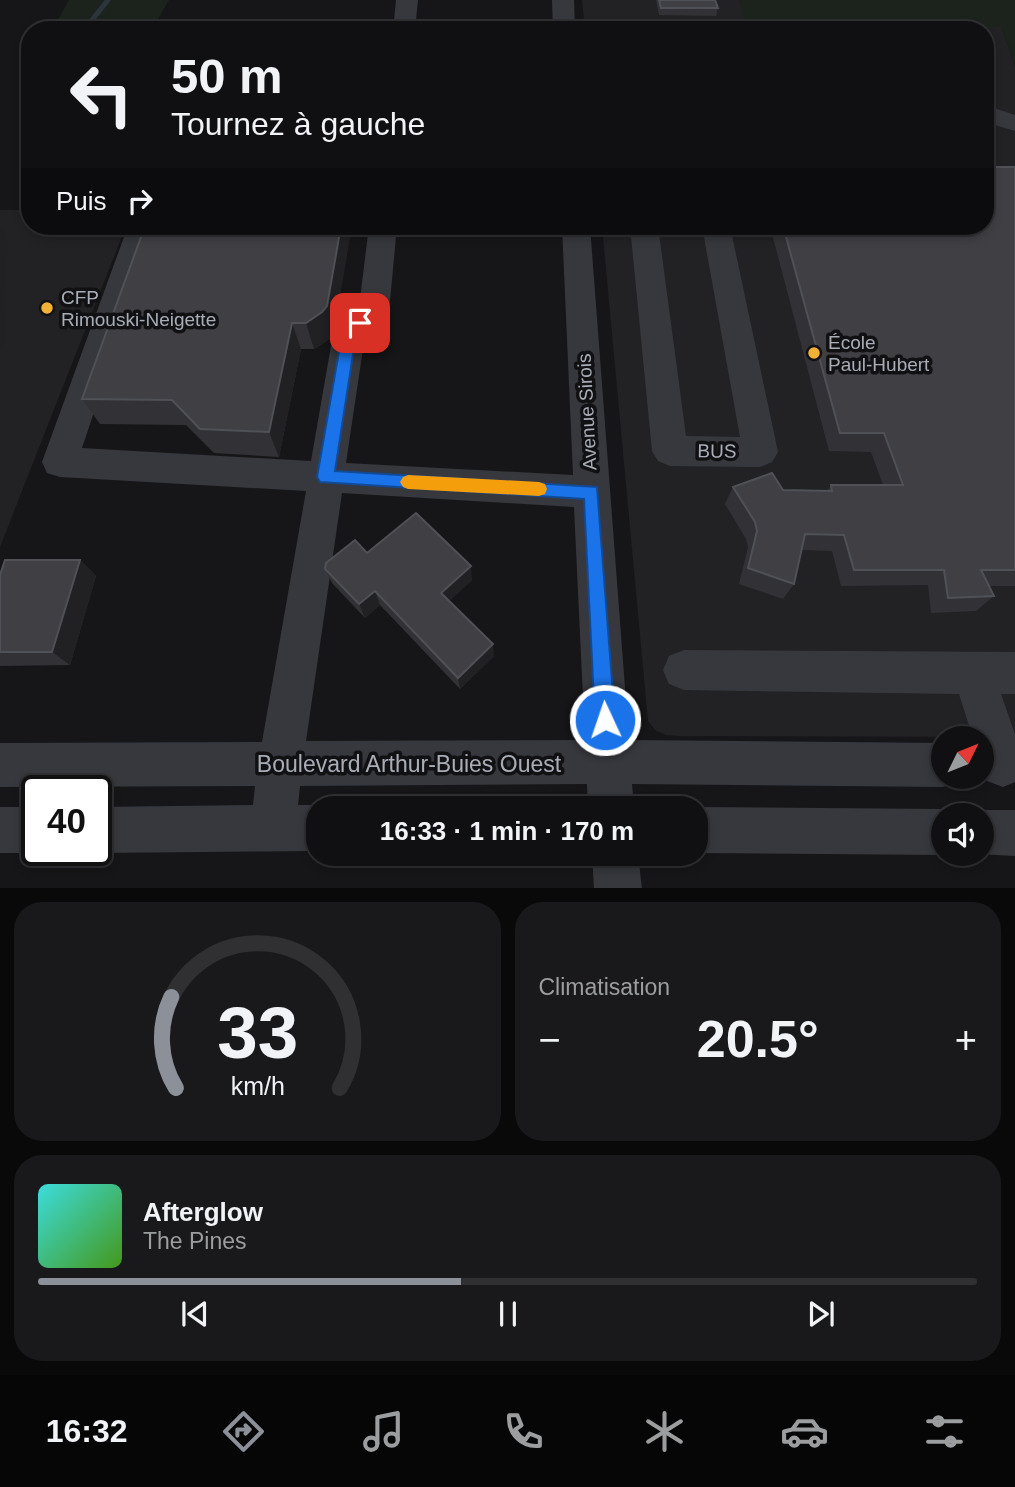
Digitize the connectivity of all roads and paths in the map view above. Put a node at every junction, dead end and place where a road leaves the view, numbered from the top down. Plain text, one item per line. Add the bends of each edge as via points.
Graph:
1 (407, 0) edge
2 (563, 0) edge
3 (405, 21) edge
4 (564, 21) edge
5 (994, 116) edge
6 (1015, 123) edge
7 (139, 235) edge
8 (382, 235) edge
9 (577, 235) edge
10 (645, 235) edge
11 (718, 235) edge
12 (326, 477) junction
13 (592, 492) junction
14 (684, 670) dead end
15 (1015, 673) edge
16 (974, 674) junction
17 (608, 762) junction
18 (0, 765) edge
19 (280, 765) junction
20 (931, 765) edge
21 (1000, 765) edge
22 (610, 796) edge
23 (274, 828) junction
24 (306, 828) edge
25 (0, 830) edge
26 (21, 830) edge
27 (112, 830) edge
28 (708, 830) edge
29 (931, 832) edge
30 (994, 833) edge
31 (1015, 833) edge
32 (616, 866) edge
33 (618, 888) edge

1 - 3 street
2 - 4 street
5 - 6 street
7 - 12 street via 60,462
8 - 12 street via 375,301 348,340
9 - 13 street, Avenue Sirois
10 - 11 street, BUS via 670,451 760,452
12 - 13 street
12 - 19 street
13 - 17 street, Avenue Sirois
14 - 16 street
15 - 16 street
16 - 21 street
17 - 19 street, Boulevard Arthur-Buies Ouest
17 - 20 street, Boulevard Arthur-Buies Ouest
17 - 22 street, Avenue Sirois
18 - 19 street, Boulevard Arthur-Buies Ouest
19 - 23 street
23 - 24 street
23 - 27 street
25 - 26 street
28 - 29 street
30 - 31 street
32 - 33 street

